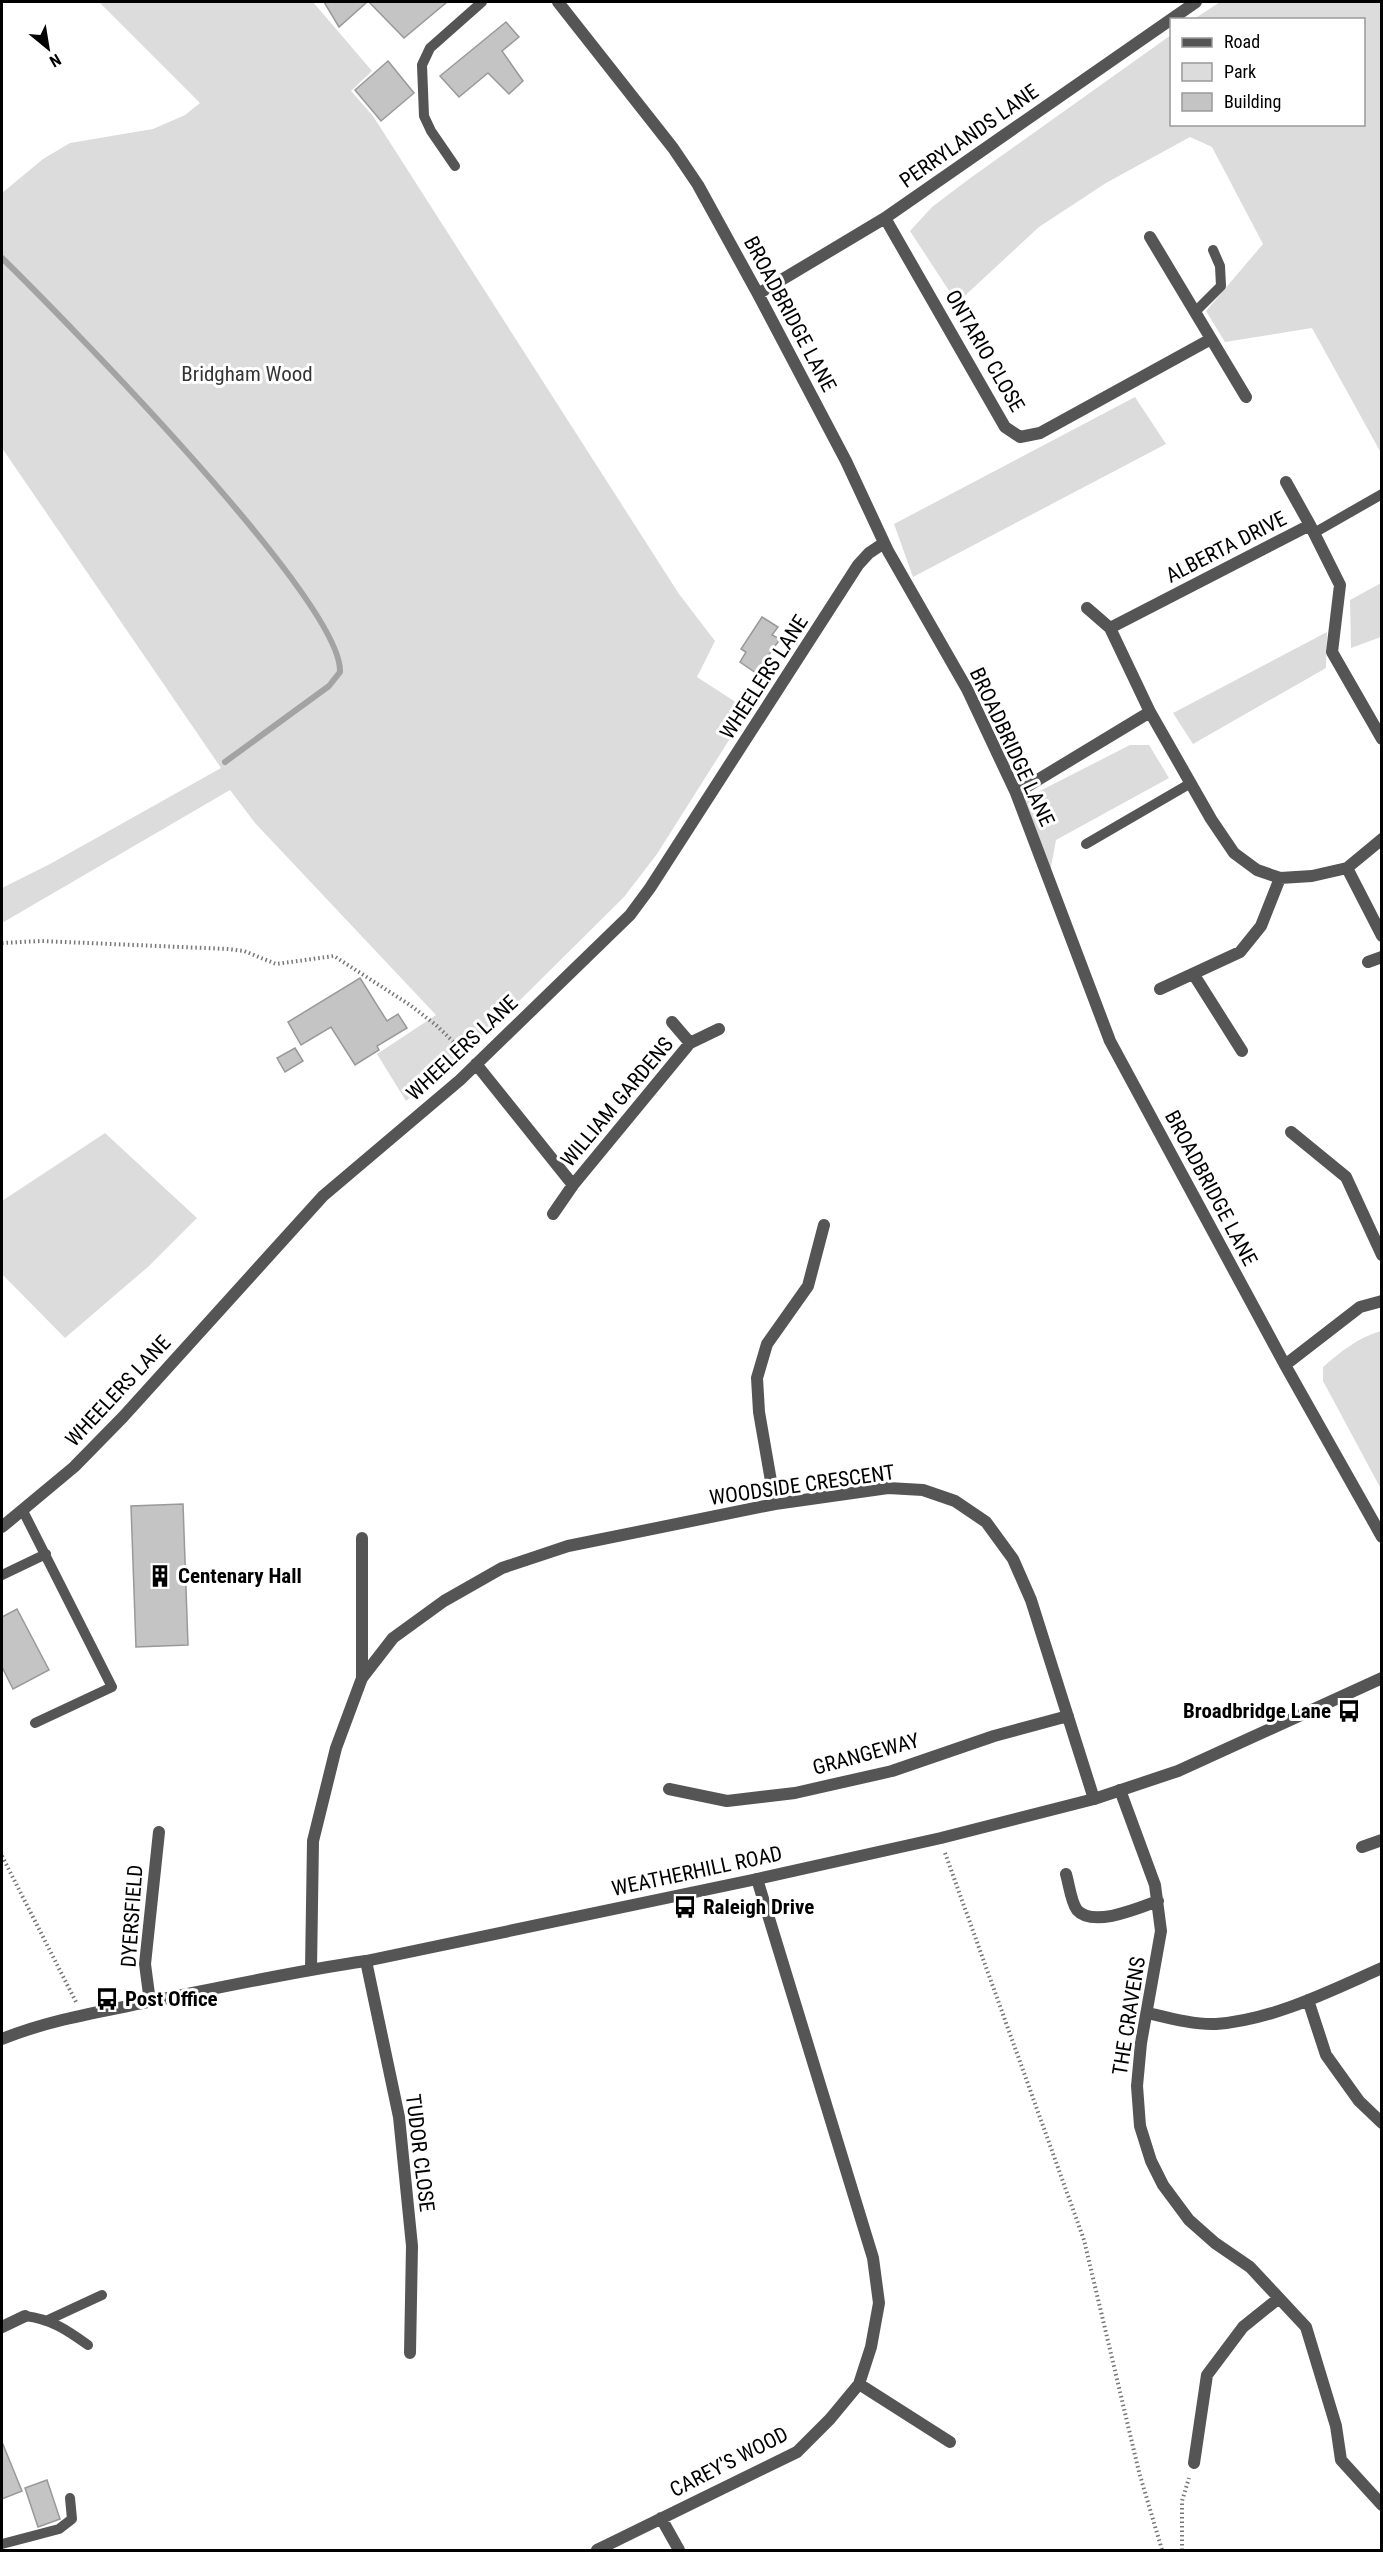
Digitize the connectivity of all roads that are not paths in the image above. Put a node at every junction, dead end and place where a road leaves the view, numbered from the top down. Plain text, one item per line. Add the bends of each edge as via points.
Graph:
1 (482, 2) edge
2 (558, 2) edge
3 (1197, 2) edge
4 (1174, 18) edge
5 (1170, 21) edge
6 (455, 166) dead end
7 (885, 218) junction
8 (1150, 237) dead end
9 (1213, 250) dead end
10 (758, 294) junction
11 (1195, 312) junction
12 (1211, 339) junction
13 (1246, 397) dead end
14 (1286, 482) dead end
15 (1382, 494) edge
16 (1312, 529) junction
17 (884, 543) junction
18 (1087, 608) dead end
19 (1110, 628) junction
20 (1150, 712) junction
21 (1381, 735) edge
22 (1191, 783) junction
23 (1016, 792) junction
24 (1382, 839) edge
25 (1086, 844) dead end
26 (1347, 868) junction
27 (1280, 878) junction
28 (1382, 936) edge
29 (1382, 957) edge
30 (1368, 962) dead end
31 (1194, 975) junction
32 (1160, 989) dead end
33 (672, 1022) dead end
34 (719, 1029) dead end
35 (690, 1043) junction
36 (1242, 1051) dead end
37 (476, 1064) junction
38 (1291, 1132) dead end
39 (573, 1185) junction
40 (553, 1214) dead end
41 (824, 1225) dead end
42 (1382, 1255) edge
43 (1382, 1301) edge
44 (1285, 1365) junction
45 (775, 1504) junction
46 (22, 1511) junction
47 (2, 1527) edge
48 (1382, 1537) edge
49 (362, 1538) dead end
50 (46, 1554) junction
51 (2, 1575) edge
52 (362, 1678) junction
53 (1382, 1678) edge
54 (1068, 1716) junction
55 (35, 1723) dead end
56 (669, 1789) dead end
57 (1120, 1790) junction
58 (1094, 1799) junction
59 (159, 1833) dead end
60 (1382, 1840) edge
61 (1362, 1847) dead end
62 (1066, 1874) dead end
63 (757, 1879) junction
64 (1158, 1901) junction
65 (366, 1962) junction
66 (1382, 1968) edge
67 (311, 1969) junction
68 (1308, 2000) junction
69 (150, 2002) junction
70 (1148, 2013) junction
71 (2, 2039) edge
72 (1382, 2123) edge
73 (102, 2295) dead end
74 (1279, 2298) junction
75 (25, 2316) joint
76 (48, 2320) junction
77 (2, 2327) edge
78 (88, 2345) dead end
79 (410, 2352) dead end
80 (859, 2384) junction
81 (950, 2442) dead end
82 (1194, 2463) road end
83 (70, 2498) dead end
84 (1382, 2505) edge
85 (661, 2518) junction
86 (2, 2544) edge
87 (597, 2550) edge
88 (679, 2550) edge

1 - 6 lane via 430,48 422,65 423,116
2 - 10 street, BROADBRIDGE LANE via 673,147
3 - 4 street, PERRYLANDS LANE
5 - 7 street, PERRYLANDS LANE
7 - 10 street, PERRYLANDS LANE
7 - 12 street, ONTARIO CLOSE via 1005,426 1020,437 1040,433
8 - 11 street
9 - 11 lane via 1220,266 1221,286
10 - 17 street, BROADBRIDGE LANE via 846,461
11 - 12 street
12 - 13 street
14 - 16 street
15 - 16 lane
16 - 19 street, ALBERTA DRIVE
16 - 21 street, ALBERTA DRIVE via 1340,585 1332,652
17 - 23 street, BROADBRIDGE LANE via 967,689
17 - 37 street, WHEELERS LANE via 858,565 641,901
18 - 19 street
19 - 20 street
20 - 22 street
20 - 23 street
22 - 25 lane
22 - 27 street via 1234,853 1257,870
23 - 44 street, BROADBRIDGE LANE via 1110,1041
24 - 26 street
26 - 27 street
26 - 28 street
27 - 31 street via 1261,926 1240,952
29 - 30 street
31 - 32 street
31 - 36 street
33 - 35 street, WILLIAM GARDENS
34 - 35 street, WILLIAM GARDENS
35 - 39 street, WILLIAM GARDENS
37 - 39 street, WILLIAM GARDENS
37 - 46 street, WHEELERS LANE via 316,1202 123,1417 74,1467
38 - 42 street via 1346,1177
39 - 40 street, WILLIAM GARDENS
41 - 45 street via 808,1286 767,1344 758,1378 759,1412
43 - 44 street via 1360,1307
44 - 48 street, BROADBRIDGE LANE
45 - 52 street, WOODSIDE CRESCENT via 568,1546 502,1568 444,1601 393,1638
45 - 54 street, WOODSIDE CRESCENT via 888,1488 923,1490 955,1501 986,1522 1013,1559 1031,1600
46 - 47 street, WHEELERS LANE
46 - 50 lane
49 - 52 street, WOODSIDE CRESCENT
50 - 51 lane
50 - 55 lane via 112,1687
52 - 67 street, WOODSIDE CRESCENT via 336,1748 313,1841
53 - 57 street, WEATHERHILL ROAD via 1223,1752
54 - 56 street, GRANGEWAY via 892,1771 795,1793 727,1802
54 - 58 street, WOODSIDE CRESCENT
57 - 58 street, WEATHERHILL ROAD
57 - 64 street, THE CRAVENS
58 - 63 street, WEATHERHILL ROAD
59 - 69 street, DYERSFIELD via 145,1964
60 - 61 street
62 - 64 street via 1076,1909 1088,1917 1103,1918
63 - 65 street, WEATHERHILL ROAD
63 - 80 street via 873,2258 879,2303
64 - 70 street, THE CRAVENS via 1161,1931
65 - 67 street, WEATHERHILL ROAD
65 - 79 street, TUDOR CLOSE via 399,2117 412,2246
66 - 68 street
67 - 69 street, WEATHERHILL ROAD
68 - 70 street via 1215,2024
68 - 72 street via 1326,2055 1359,2101
69 - 71 street, WEATHERHILL ROAD via 83,2015
70 - 74 street, THE CRAVENS via 1137,2086 1140,2126 1151,2162 1189,2220 1250,2267
73 - 76 lane
74 - 82 street via 1243,2327 1208,2375
74 - 84 street, THE CRAVENS via 1306,2327 1336,2426 1341,2460
75 - 76 lane
75 - 77 street
76 - 78 lane
80 - 81 street
80 - 85 street, CAREY'S WOOD via 797,2452
83 - 86 lane via 72,2519 67,2524
85 - 87 street, CAREY'S WOOD
85 - 88 street

